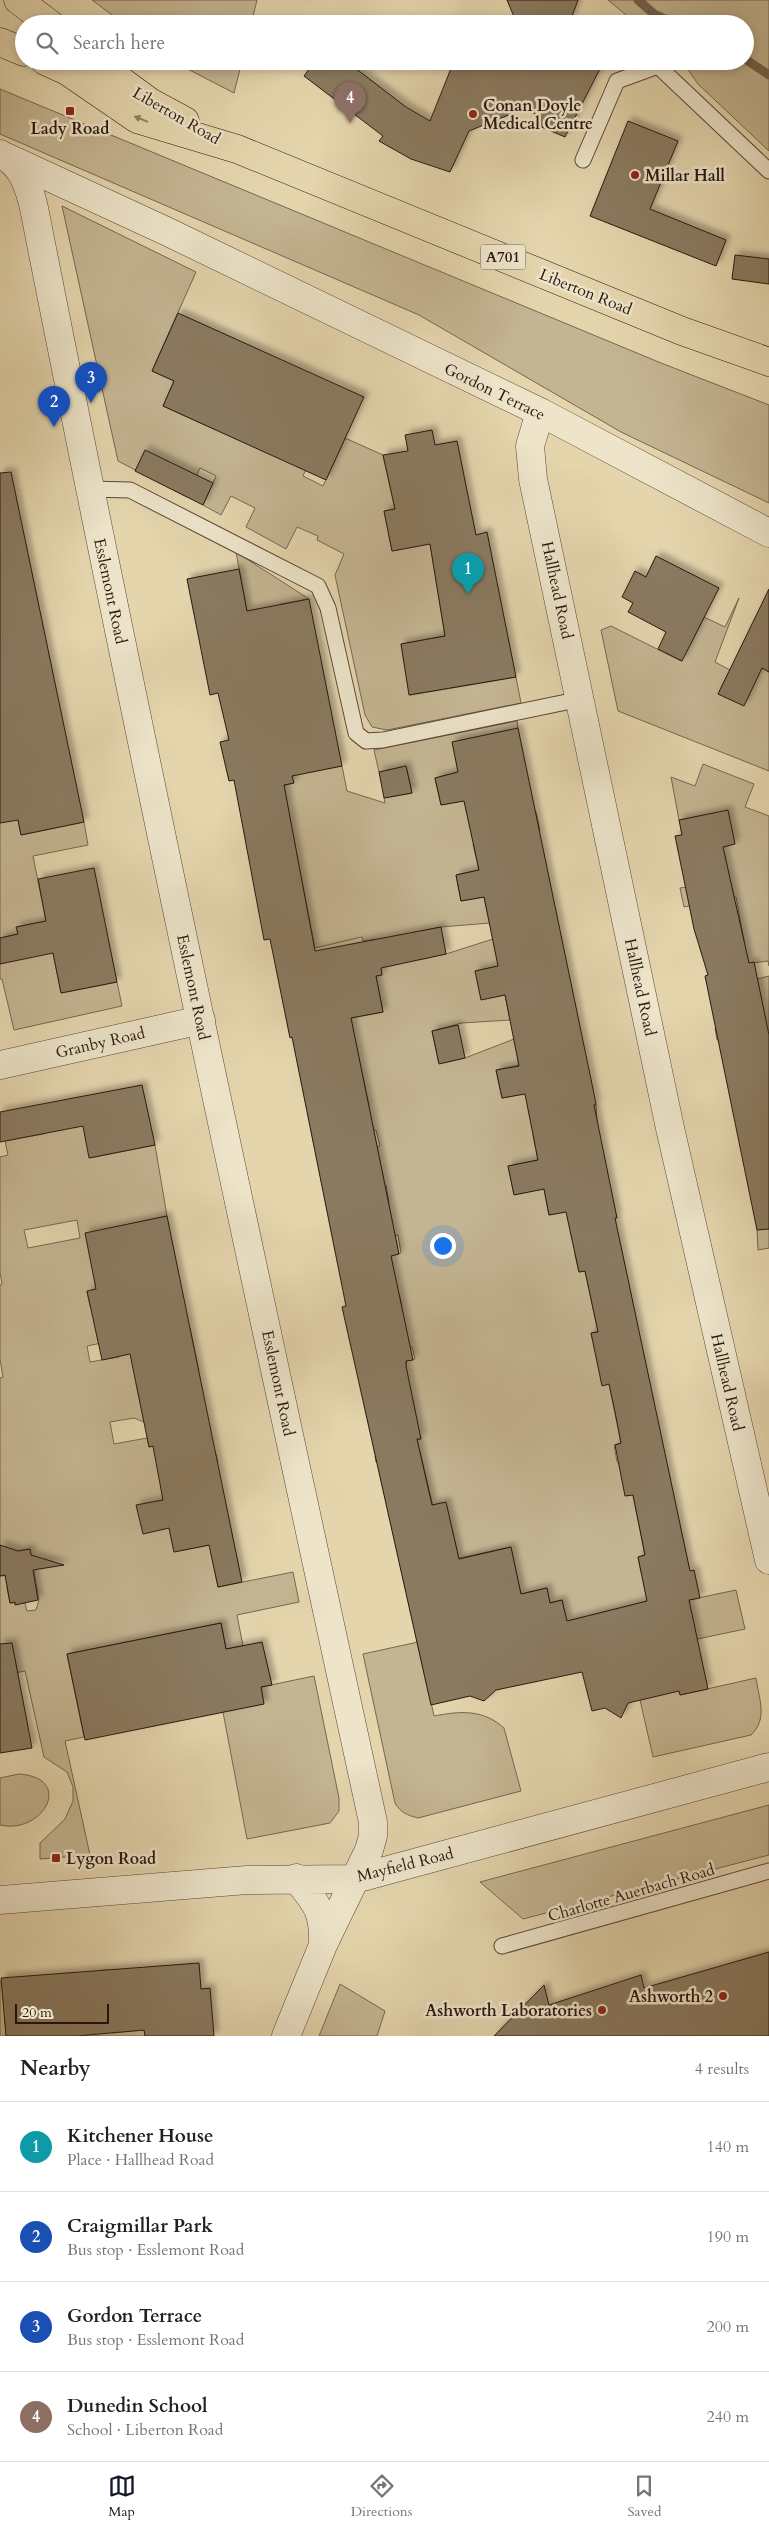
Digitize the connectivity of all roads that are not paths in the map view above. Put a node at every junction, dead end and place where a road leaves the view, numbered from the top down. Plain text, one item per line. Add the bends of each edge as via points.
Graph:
1 (18, 0) edge
2 (38, 15) edge
3 (0, 42) edge
4 (15, 48) edge
5 (65, 70) edge
6 (106, 70) edge
7 (647, 70) edge
8 (662, 70) edge
9 (237, 150) junction
10 (4, 156) edge
11 (583, 160) dead end
12 (769, 170) edge
13 (769, 362) edge
14 (540, 412) junction
15 (89, 489) junction
16 (769, 533) edge
17 (581, 699) junction
18 (201, 1020) junction
19 (0, 1064) edge
20 (769, 1560) edge
21 (769, 1766) edge
22 (373, 1822) junction
23 (384, 1871) junction
24 (769, 1871) edge
25 (296, 1878) junction
26 (355, 1879) junction
27 (0, 1900) edge
28 (323, 1945) junction
29 (502, 1946) dead end
30 (286, 2036) edge

1 - 2 main road
3 - 4 main road
9 -> 5 main road, Liberton Road / A701 via 138,119
6 - 9 main road, Liberton Road / A701 via 150,102
7 - 11 lane via 617,81
8 - 12 lane
9 - 13 main road, Liberton Road / A701
10 - 14 street, Gordon Terrace
10 - 15 street, Esslemont Road via 21,171 30,190
14 - 16 street, Gordon Terrace
14 - 17 street, Hallhead Road via 530,446 530,462
15 - 17 lane via 130,490 318,586 328,608 356,733 366,741
15 - 18 street, Esslemont Road
17 - 20 street, Hallhead Road via 670,1128
18 - 19 street, Granby Road
18 - 22 street, Esslemont Road
21 - 23 street, Mayfield Road
22 - 23 street, Esslemont Road
22 - 26 street, Esslemont Road via 371,1843
23 - 26 street, Mayfield Road
24 - 29 lane, Charlotte Auerbach Road
25 - 26 street, Mayfield Road
25 - 27 street, Mayfield Road
25 - 28 street via 316,1903 324,1922
26 - 28 street, Esslemont Road
28 - 30 street, Esslemont Road

